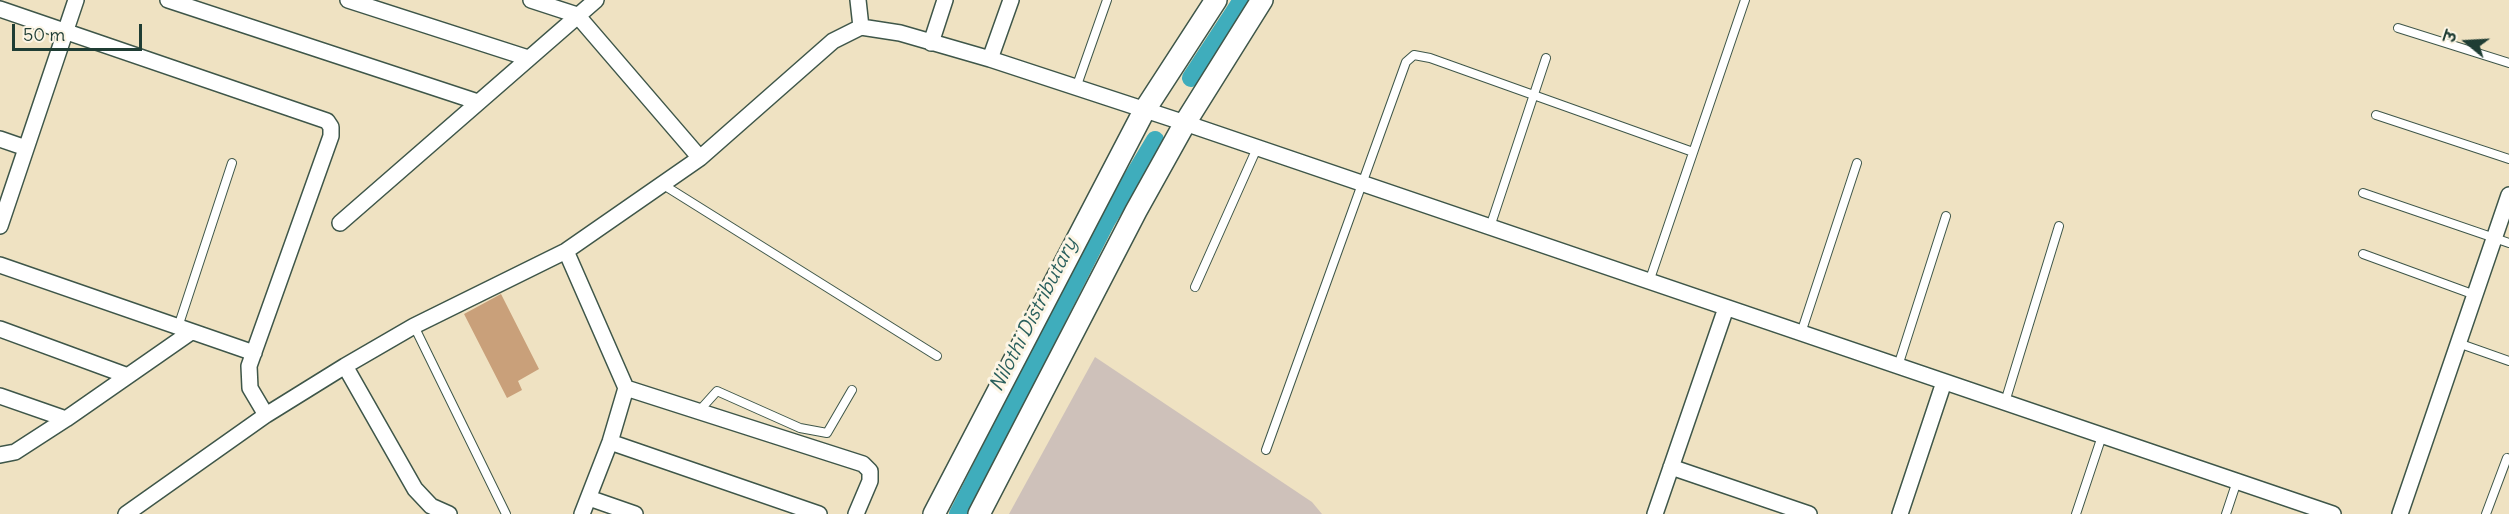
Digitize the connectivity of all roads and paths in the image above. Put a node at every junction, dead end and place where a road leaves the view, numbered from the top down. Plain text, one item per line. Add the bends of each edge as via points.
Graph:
1 (76, 0) edge
2 (168, 0) edge
3 (348, 0) edge
4 (531, 0) edge
5 (596, 0) edge
6 (858, 0) edge
7 (945, 0) edge
8 (1011, 0) edge
9 (1107, 0) edge
10 (1216, 0) edge
11 (1262, 0) edge
12 (1744, 0) edge
13 (0, 9) edge
14 (577, 15) junction
15 (861, 27) junction
16 (2398, 28) dead end
17 (65, 31) junction
18 (931, 43) junction
19 (528, 58) junction
20 (1546, 58) dead end
21 (990, 59) junction
22 (2509, 63) edge
23 (1076, 88) junction
24 (1533, 98) junction
25 (478, 102) junction
26 (1144, 111) junction
27 (2376, 115) dead end
28 (1185, 123) junction
29 (0, 139) edge
30 (26, 148) junction
31 (1257, 148) junction
32 (1693, 152) junction
33 (700, 158) junction
34 (2509, 159) edge
35 (232, 163) dead end
36 (1857, 163) dead end
37 (662, 184) junction
38 (1362, 184) junction
39 (2363, 193) dead end
40 (2509, 195) edge
41 (1946, 216) dead end
42 (340, 224) dead end
43 (0, 226) edge
44 (2059, 226) dead end
45 (1490, 228) junction
46 (2502, 240) edge
47 (566, 251) junction
48 (2363, 254) dead end
49 (0, 265) edge
50 (1649, 282) junction
51 (1195, 287) dead end
52 (2475, 295) junction
53 (1726, 308) junction
54 (414, 326) junction
55 (0, 329) edge
56 (185, 329) junction
57 (1801, 333) junction
58 (2458, 343) junction
59 (254, 353) junction
60 (937, 356) dead end
61 (2509, 361) edge
62 (345, 366) junction
63 (1898, 366) junction
64 (128, 376) junction
65 (1944, 382) junction
66 (626, 388) junction
67 (852, 390) dead end
68 (0, 396) edge
69 (2005, 402) junction
70 (699, 411) junction
71 (266, 415) junction
72 (66, 419) junction
73 (2102, 436) junction
74 (610, 442) junction
75 (1266, 450) dead end
76 (0, 455) edge
77 (2506, 458) dead end
78 (1671, 467) junction
79 (2237, 482) junction
80 (589, 498) junction
81 (431, 506) junction
82 (1780, 509) edge
83 (126, 514) edge
84 (417, 514) edge
85 (449, 514) edge
86 (506, 514) edge
87 (582, 514) edge
88 (635, 514) edge
89 (819, 514) edge
90 (855, 514) edge
91 (934, 514) edge
92 (979, 514) edge
93 (1655, 514) edge
94 (1809, 514) edge
95 (1900, 514) edge
96 (2076, 514) edge
97 (2226, 514) edge
98 (2333, 514) edge
99 (2400, 514) edge
100 (2486, 514) edge

1 - 17 street
2 - 25 street
3 - 19 street
4 - 14 street
5 - 14 street
6 - 15 street
7 - 18 street
8 - 21 street
9 - 23 lane
10 - 26 street
11 - 28 street
12 - 32 lane
13 - 17 street
14 - 19 street
14 - 33 street
15 - 18 street
15 - 33 street via 832,41
16 - 22 lane
17 - 30 street
17 - 59 street via 327,121 331,127
18 - 21 street
19 - 25 street
20 - 24 lane
21 - 23 street
23 - 26 street
24 - 32 lane
24 - 38 lane via 1414,55 1406,62
24 - 45 lane
25 - 42 street
26 - 28 street
26 - 91 street
27 - 34 lane
28 - 31 street
28 - 92 street
29 - 30 street
30 - 43 street
31 - 38 street
31 - 51 lane
32 - 50 lane
33 - 37 street
35 - 56 lane
36 - 57 lane
37 - 47 street
37 - 60 lane
38 - 45 street
38 - 75 lane
39 - 46 lane
40 - 46 street
41 - 63 lane
44 - 69 lane
45 - 50 street
46 - 52 street
47 - 54 street
47 - 66 street
48 - 52 lane
49 - 56 street
50 - 53 street
52 - 58 street
53 - 57 street
53 - 78 street
54 - 62 street
54 - 86 lane
55 - 64 street
56 - 59 street
56 - 64 street
57 - 63 street
58 - 61 lane
58 - 99 street
59 - 71 street via 249,366 250,388
62 - 71 street
62 - 81 street via 415,489
63 - 65 street
64 - 72 street
65 - 69 street
65 - 95 street
66 - 70 street
66 - 74 street
67 - 70 lane via 827,433 800,428 717,391
68 - 72 street
69 - 73 street
70 - 90 street via 863,464 870,471 870,481
71 - 83 street
72 - 76 street via 15,452
73 - 79 street
73 - 96 lane
74 - 80 street
74 - 89 street
77 - 100 lane
78 - 82 street
78 - 93 street
79 - 97 lane
79 - 98 street
80 - 87 street
80 - 88 street
81 - 84 street
81 - 85 street
82 - 94 street

